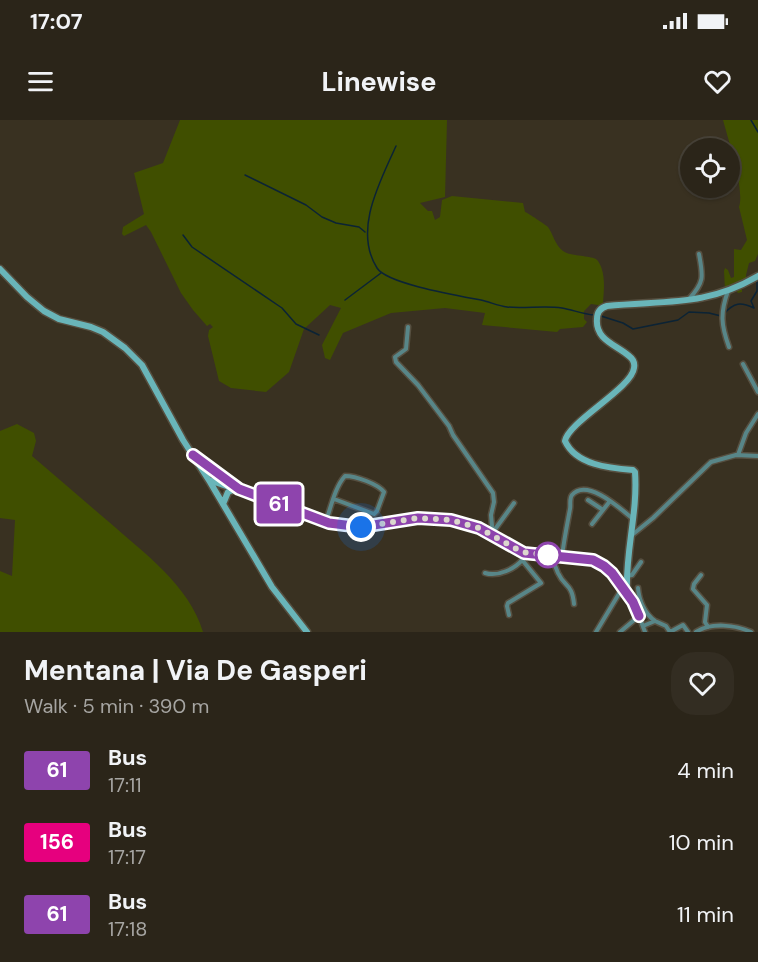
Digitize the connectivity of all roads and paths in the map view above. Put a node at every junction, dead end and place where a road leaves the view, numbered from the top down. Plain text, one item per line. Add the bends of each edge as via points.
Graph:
1 (699, 254) dead end
2 (0, 269) edge
3 (758, 276) edge
4 (728, 291) junction
5 (688, 301) junction
6 (408, 327) dead end
7 (729, 347) dead end
8 (743, 364) dead end
9 (758, 392) edge
10 (758, 414) edge
11 (193, 455) junction
12 (738, 455) junction
13 (758, 456) edge
14 (209, 480) junction
15 (230, 483) junction
16 (239, 489) junction
17 (334, 499) junction
18 (588, 500) dead end
19 (610, 501) junction
20 (514, 503) dead end
21 (223, 504) junction
22 (603, 510) junction
23 (633, 519) junction
24 (326, 522) junction
25 (592, 524) dead end
26 (490, 535) junction
27 (632, 535) junction
28 (524, 553) junction
29 (548, 555) junction
30 (562, 556) junction
31 (523, 561) junction
32 (641, 562) dead end
33 (485, 573) dead end
34 (700, 575) dead end
35 (626, 576) junction
36 (623, 587) junction
37 (638, 588) dead end
38 (627, 593) junction
39 (573, 604) dead end
40 (509, 615) dead end
41 (639, 616) junction
42 (655, 621) junction
43 (643, 626) junction
44 (708, 627) junction
45 (714, 629) edge
46 (672, 631) edge
47 (307, 632) edge
48 (596, 632) edge
49 (620, 632) edge
50 (645, 632) edge
51 (688, 632) edge
52 (696, 632) edge
53 (752, 632) edge

1 - 5 street via 702,281
2 - 11 street via 48,314 96,328 127,350 149,376
3 - 4 street
4 - 5 street
4 - 7 street via 721,311
5 - 23 street via 601,308 597,316 601,334 630,357 634,370 568,432 565,441 582,458 611,469 635,471
6 - 26 street via 406,349 395,361 448,425 492,492
8 - 9 street
10 - 12 street
11 - 14 street
11 - 15 street
12 - 13 street
12 - 27 street via 709,463
14 - 15 street
14 - 16 street
14 - 21 street
15 - 16 street
16 - 21 street via 228,492
16 - 24 street
17 - 17 street via 347,475 384,492 374,514
17 - 24 street
18 - 22 street
19 - 22 street
19 - 23 street
19 - 30 street via 591,491 581,490 573,495
20 - 26 street
21 - 47 street via 276,595
22 - 25 street
23 - 27 street
24 - 26 street via 361,527 437,519 464,523
26 - 28 street
27 - 35 street
28 - 29 street
28 - 31 street
29 - 30 street
29 - 39 street via 571,589
30 - 36 street via 598,562
31 - 33 street via 509,570
31 - 40 street via 541,583 508,603
32 - 35 street via 632,575
34 - 44 street via 693,589 707,605
35 - 38 street
36 - 38 street
36 - 48 street
37 - 42 street via 646,613
38 - 41 street
41 - 43 street
41 - 49 street
42 - 43 street
42 - 46 street
43 - 50 street
44 - 45 street
44 - 52 street
45 - 53 street via 735,626
46 - 51 street via 684,625

